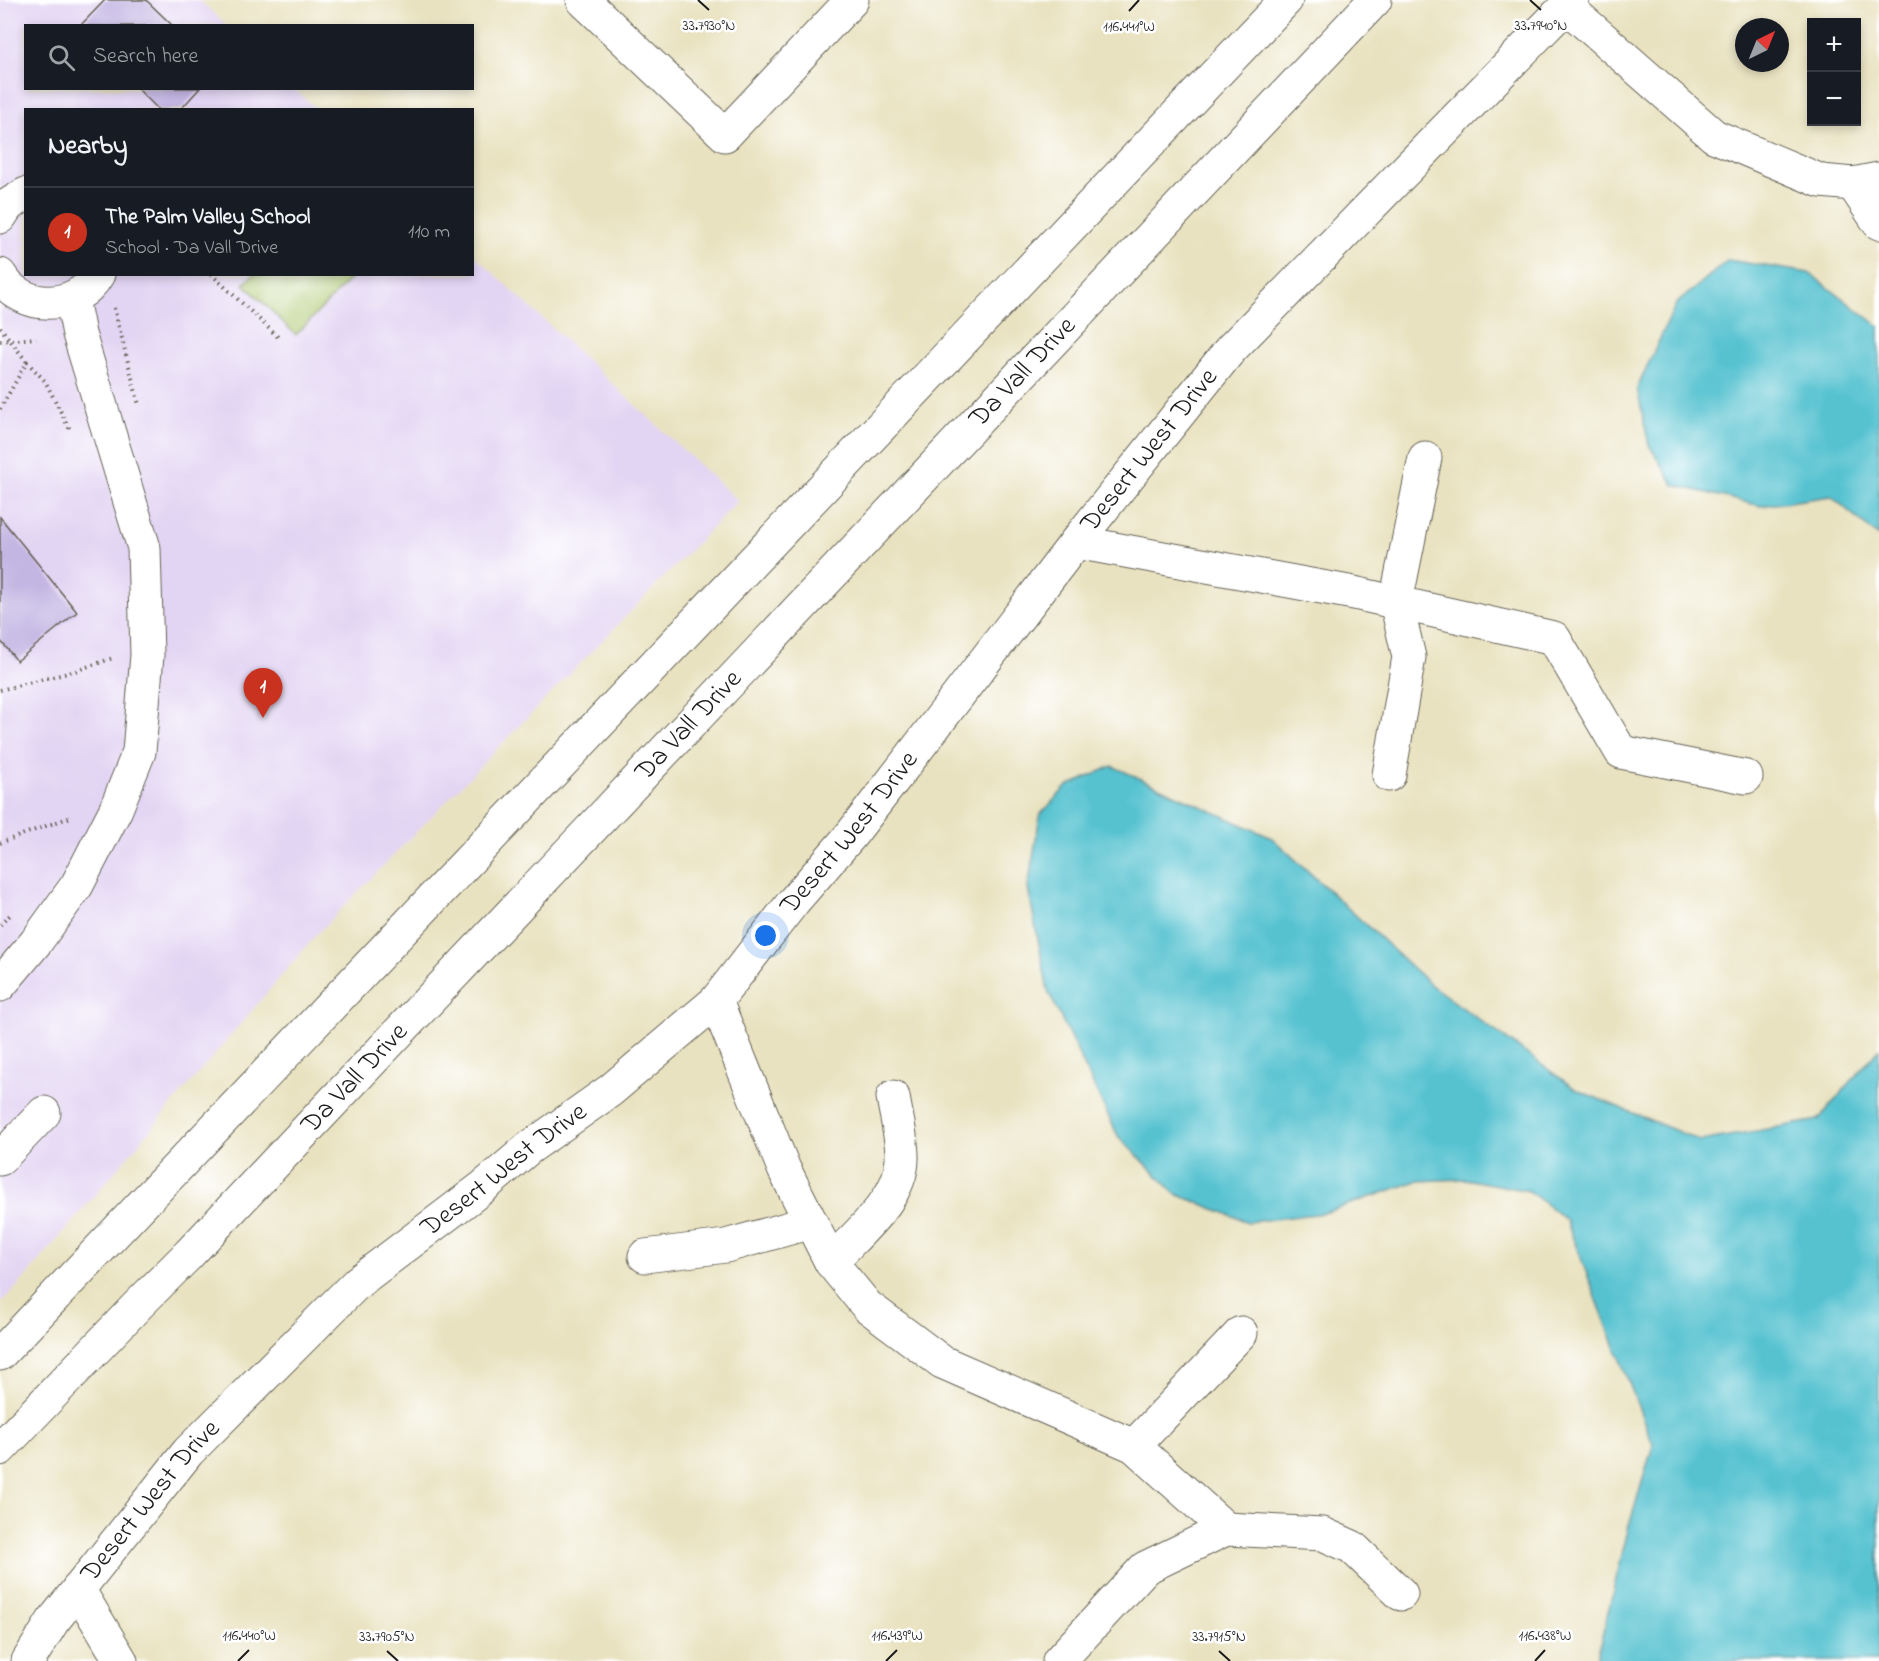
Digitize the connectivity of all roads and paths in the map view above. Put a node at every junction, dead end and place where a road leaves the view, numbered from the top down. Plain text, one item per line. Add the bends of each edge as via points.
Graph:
1 (583, 0) edge
2 (852, 0) edge
3 (1286, 0) edge
4 (1375, 0) edge
5 (1569, 3) edge
6 (1866, 182) edge
7 (24, 195) edge
8 (0, 217) edge
9 (1879, 223) edge
10 (0, 275) edge
11 (96, 276) edge
12 (213, 276) edge
13 (72, 299) junction
14 (0, 327) edge
15 (278, 337) dead end
16 (27, 362) junction
17 (0, 409) edge
18 (72, 434) dead end
19 (1425, 458) dead end
20 (1076, 542) junction
21 (1396, 602) junction
22 (119, 656) dead end
23 (0, 690) edge
24 (1389, 775) dead end
25 (1746, 777) dead end
26 (71, 824) dead end
27 (0, 843) edge
28 (14, 910) dead end
29 (0, 926) edge
30 (0, 985) edge
31 (716, 1001) junction
32 (893, 1097) dead end
33 (44, 1113) dead end
34 (0, 1159) edge
35 (811, 1222) junction
36 (645, 1256) dead end
37 (831, 1262) junction
38 (1241, 1333) dead end
39 (0, 1354) edge
40 (1134, 1446) junction
41 (0, 1449) edge
42 (1226, 1529) junction
43 (78, 1589) junction
44 (1401, 1594) dead end
45 (28, 1661) edge
46 (121, 1661) edge
47 (1059, 1661) edge

1 - 2 main road via 725,135
3 - 39 main road
4 - 41 main road, Da Vall Drive
5 - 6 main road via 1714,136 1821,181
5 - 20 main road, Desert West Drive via 1230,350
6 - 9 main road
7 - 8 main road via 8,205
10 - 13 main road via 15,292 33,301
11 - 13 main road via 86,290
12 - 15 path
13 - 30 main road via 144,548 147,655 140,752 77,885
14 - 16 path
16 - 17 path
16 - 18 path via 45,381
19 - 21 main road
20 - 21 main road
20 - 31 main road, Desert West Drive via 851,835
21 - 24 main road via 1409,657
21 - 25 main road via 1554,638 1621,752
22 - 23 path
26 - 27 path via 76,815
28 - 29 path
31 - 35 main road via 784,1169
31 - 43 main road, Desert West Drive via 611,1090 529,1148 358,1282 188,1452
32 - 37 main road via 902,1156 900,1177 890,1199
33 - 34 main road
35 - 36 main road via 726,1246
35 - 37 main road
37 - 40 main road via 867,1306 942,1362
38 - 40 main road
40 - 42 main road
42 - 44 main road via 1323,1534 1352,1547
42 - 47 main road via 1145,1568
43 - 45 main road, Desert West Drive
43 - 46 main road

